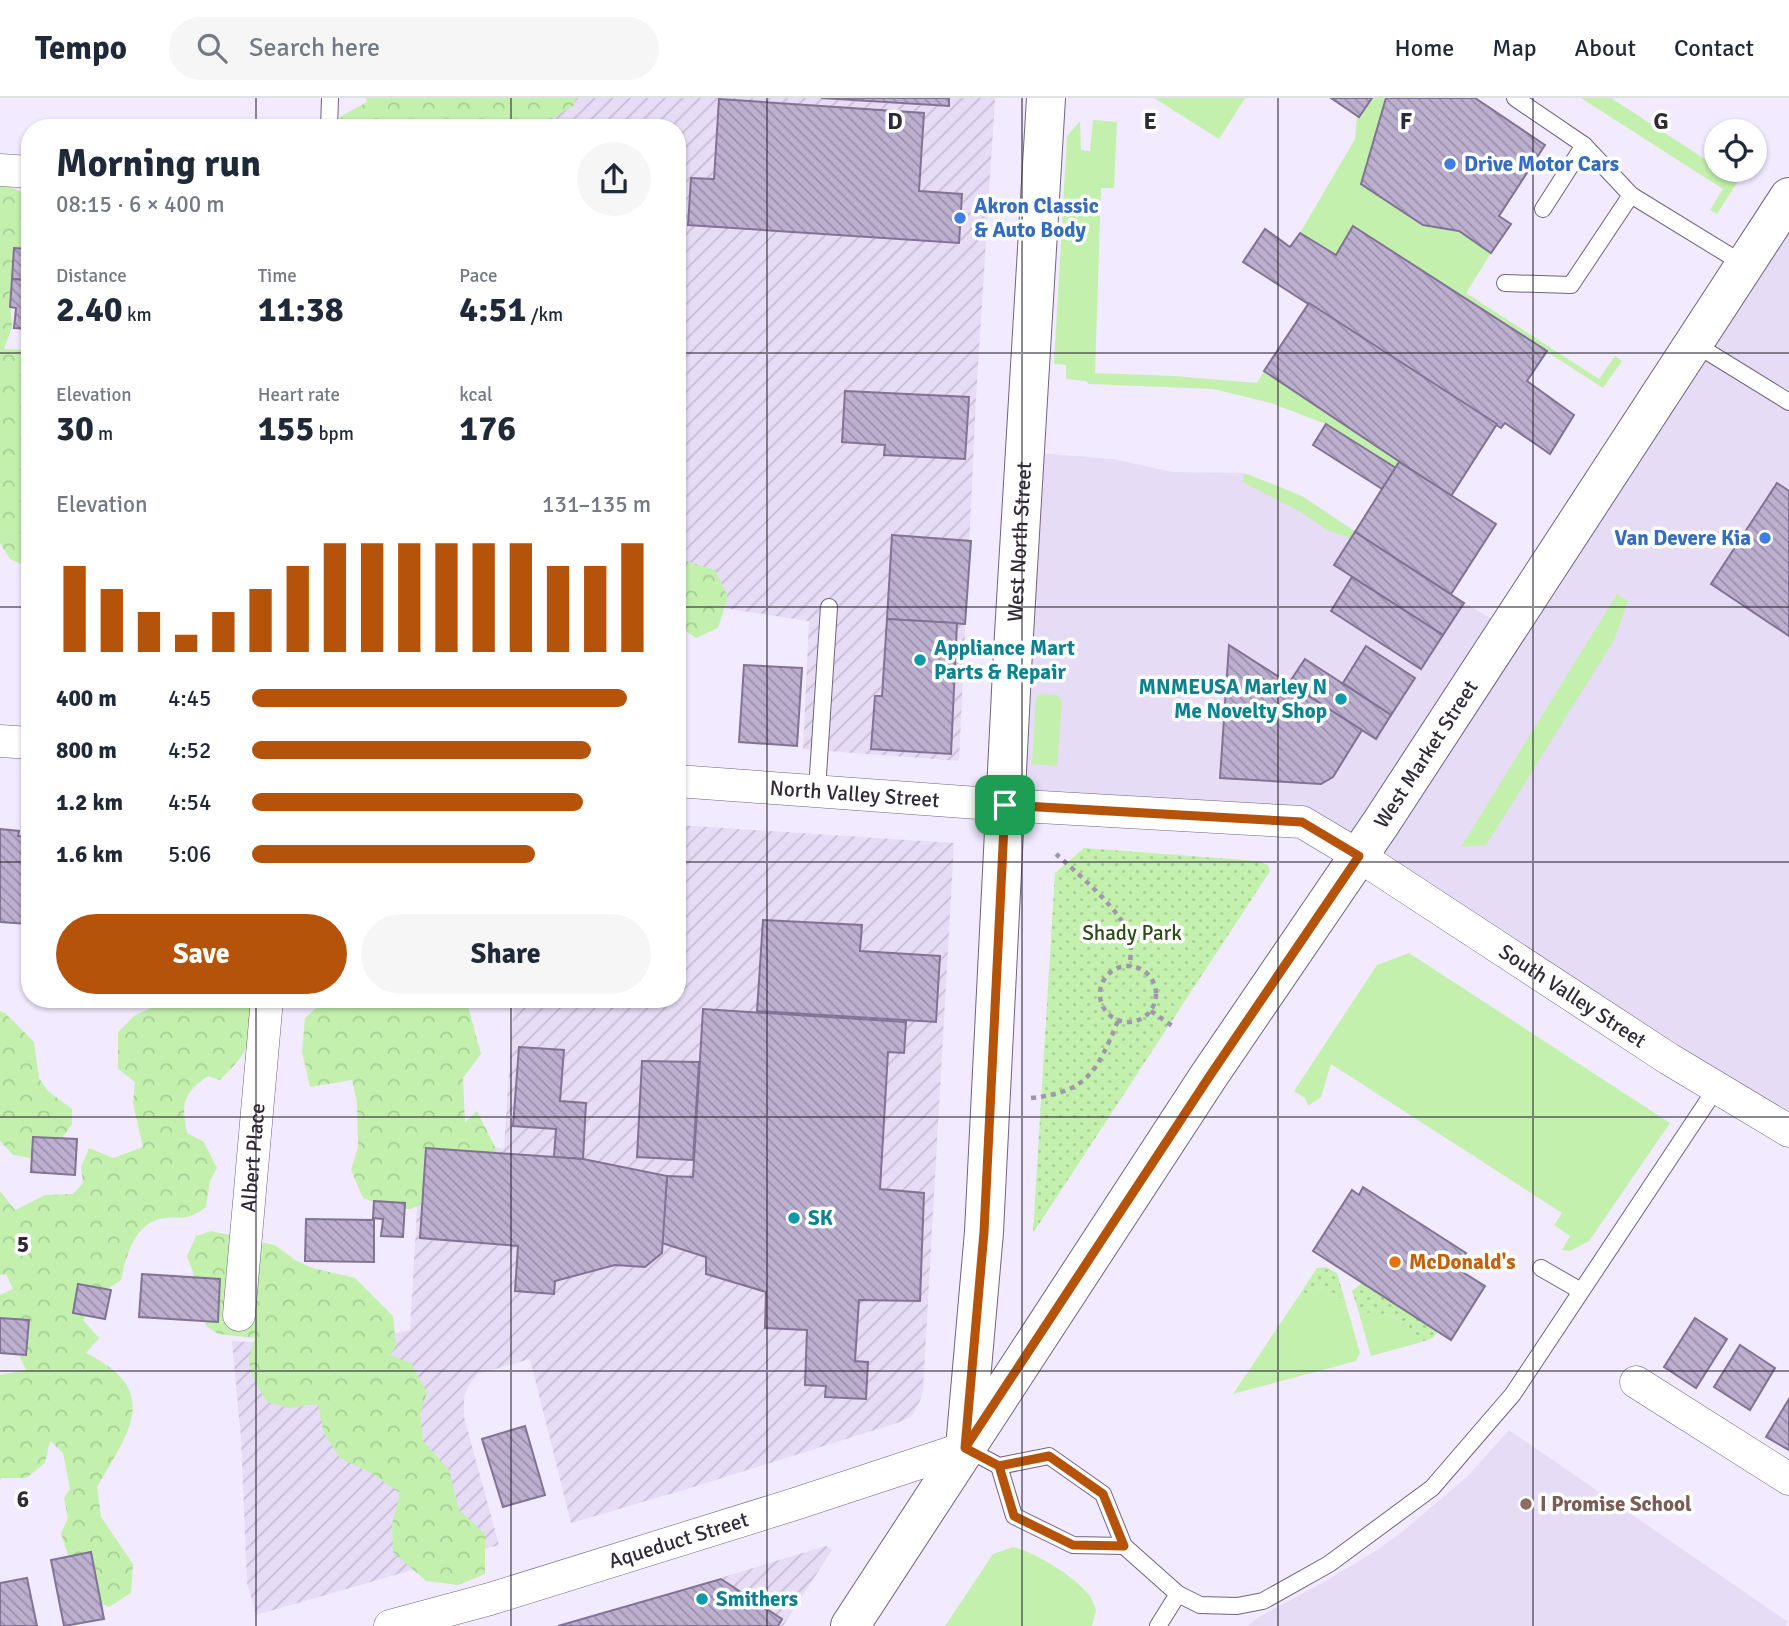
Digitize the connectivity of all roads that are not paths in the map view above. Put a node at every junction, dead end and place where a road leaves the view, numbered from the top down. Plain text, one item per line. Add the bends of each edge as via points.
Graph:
1 (330, 98) edge
2 (1046, 98) edge
3 (1515, 98) edge
4 (329, 119) edge
5 (1584, 145) junction
6 (0, 170) edge
7 (21, 171) edge
8 (1631, 195) junction
9 (1789, 197) edge
10 (1543, 209) dead end
11 (1745, 265) junction
12 (1505, 283) dead end
13 (1695, 344) junction
14 (1789, 402) edge
15 (830, 607) dead end
16 (0, 741) edge
17 (21, 742) edge
18 (686, 782) edge
19 (817, 790) junction
20 (1005, 805) junction
21 (1359, 856) junction
22 (266, 1008) edge
23 (1717, 1087) junction
24 (1789, 1131) edge
25 (1541, 1268) dead end
26 (1581, 1291) junction
27 (239, 1315) dead end
28 (1636, 1382) dead end
29 (965, 1448) junction
30 (999, 1466) junction
31 (1789, 1479) edge
32 (1124, 1546) junction
33 (1178, 1594) junction
34 (390, 1626) edge
35 (850, 1626) edge
36 (1158, 1626) edge

1 - 4 lane
2 - 20 main road, West North Street
3 - 5 lane
5 - 8 lane
5 - 10 lane
6 - 7 street
8 - 11 lane
8 - 12 lane via 1571,285
9 - 11 main road, West Market Street
11 - 13 main road, West Market Street
13 - 14 lane
13 - 21 main road, West Market Street
15 - 19 lane
16 - 17 street
18 - 19 street, North Valley Street
19 - 20 street, North Valley Street
20 - 21 street, North Valley Street via 1302,822
20 - 29 main road, West North Street via 984,1232
21 - 23 street, South Valley Street
21 - 29 main road, West Market Street
22 - 27 street, Albert Place
23 - 24 street, South Valley Street
23 - 26 lane
25 - 26 lane
26 - 33 lane via 1513,1394 1432,1488 1329,1564 1264,1601 1200,1605
28 - 31 street
29 - 30 lane
29 - 34 street, Aqueduct Street via 490,1599
29 - 35 main road, West Market Street
30 - 32 lane via 1014,1516 1073,1545
30 - 32 lane via 1049,1456 1103,1494
32 - 33 lane
33 - 36 lane

